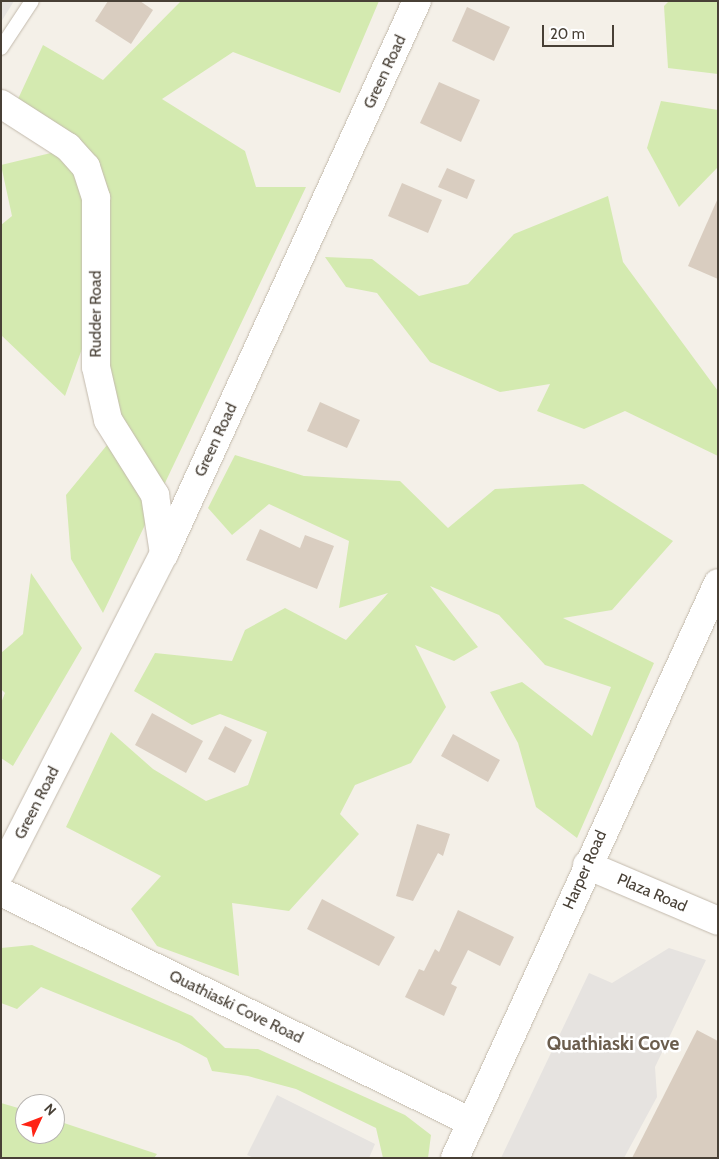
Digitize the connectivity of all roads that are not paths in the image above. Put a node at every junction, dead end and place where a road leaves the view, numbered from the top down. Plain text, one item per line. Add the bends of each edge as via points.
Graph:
1 (32, 1) edge
2 (417, 1) edge
3 (1, 48) edge
4 (1, 104) edge
5 (164, 554) junction
6 (718, 583) edge
7 (587, 865) junction
8 (1, 872) edge
9 (1, 892) edge
10 (718, 921) edge
11 (471, 1122) junction
12 (454, 1158) edge

1 - 3 lane
2 - 5 street, Green Road
4 - 5 street, Rudder Road via 68,147 86,167 96,198 96,367 108,420 155,495
5 - 8 street, Green Road
6 - 7 street, Harper Road
7 - 10 street, Plaza Road
7 - 11 street, Harper Road
9 - 11 street, Quathiaski Cove Road
11 - 12 street, Harper Road

